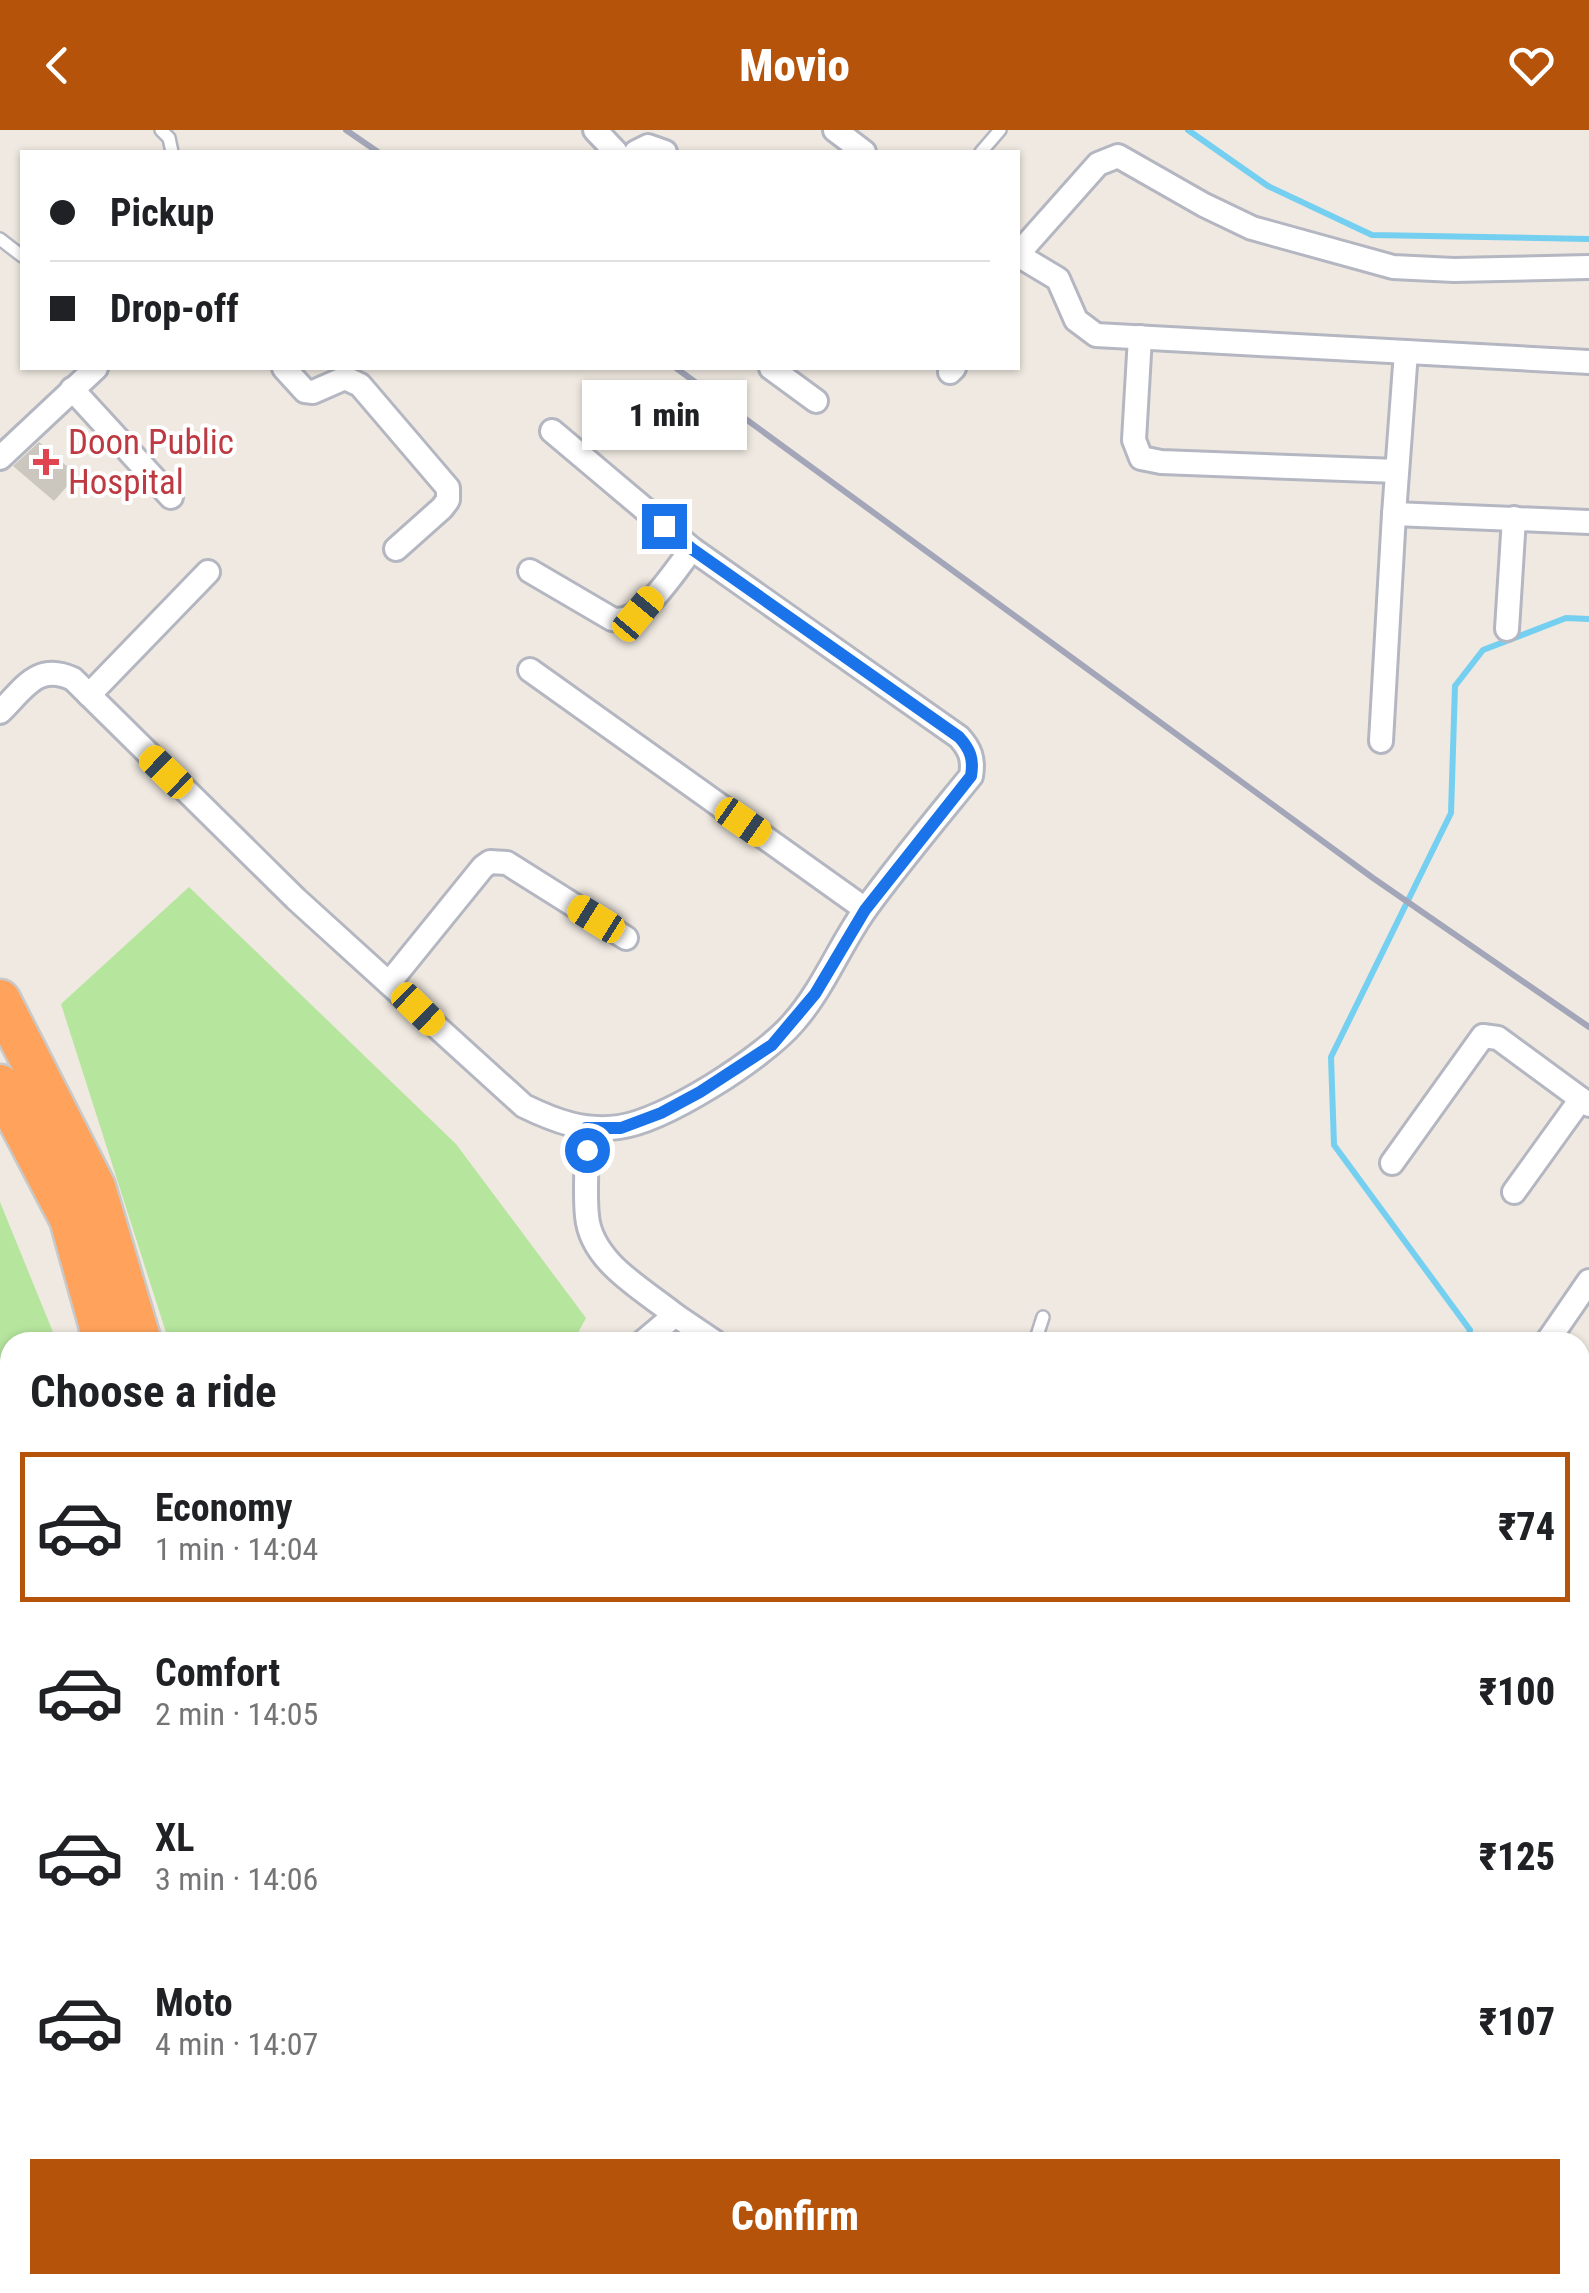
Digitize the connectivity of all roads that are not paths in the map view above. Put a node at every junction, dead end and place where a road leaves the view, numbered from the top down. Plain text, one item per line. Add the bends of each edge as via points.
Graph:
1 (595, 130) edge
2 (835, 130) edge
3 (1000, 130) edge
4 (863, 142) edge
5 (614, 150) edge
6 (983, 150) edge
7 (0, 239) edge
8 (20, 254) edge
9 (1020, 262) edge
10 (1589, 267) edge
11 (1140, 338) junction
12 (1406, 352) junction
13 (1589, 362) edge
14 (94, 370) edge
15 (286, 370) edge
16 (774, 370) edge
17 (72, 389) junction
18 (816, 401) dead end
19 (552, 431) dead end
20 (0, 458) edge
21 (1397, 470) junction
22 (171, 497) dead end
23 (1394, 514) junction
24 (1514, 518) junction
25 (1589, 522) edge
26 (396, 549) dead end
27 (692, 549) junction
28 (530, 571) dead end
29 (208, 572) dead end
30 (1507, 629) dead end
31 (530, 670) dead end
32 (89, 695) junction
33 (0, 712) edge
34 (1381, 741) dead end
35 (865, 910) junction
36 (626, 938) dead end
37 (389, 983) junction
38 (0, 1000) edge
39 (0, 1085) edge
40 (1585, 1102) edge
41 (586, 1128) junction
42 (1392, 1164) dead end
43 (1514, 1192) dead end
44 (1589, 1281) edge
45 (675, 1315) junction
46 (1043, 1317) dead end
47 (101, 1332) edge
48 (138, 1332) edge
49 (655, 1332) edge
50 (700, 1332) edge
51 (1038, 1332) edge
52 (1554, 1332) edge

1 - 5 street
2 - 4 street
3 - 6 lane
7 - 8 lane
9 - 10 street via 1098,164 1118,156 1252,228 1393,267
9 - 11 street via 1062,283 1082,327 1096,335
11 - 12 street
11 - 21 street via 1134,440 1141,458
12 - 13 street
12 - 21 street
14 - 17 street
15 - 26 street via 305,391 345,378 360,385 448,488 442,508
16 - 18 street
17 - 20 street
17 - 22 street
19 - 27 street
21 - 23 street
23 - 24 street
23 - 34 street
24 - 25 street
24 - 30 street
27 - 28 street via 626,621
27 - 35 street via 968,747 971,776
29 - 32 street
31 - 35 street
32 - 33 street via 50,672
32 - 37 street
35 - 41 street via 815,994 772,1045 661,1113 621,1128
36 - 37 street via 506,863 490,862
37 - 41 street via 524,1106
38 - 48 highway via 95,1187
39 - 47 highway via 70,1219
40 - 42 street via 1498,1038 1483,1036
40 - 43 street
41 - 45 street via 590,1230 614,1266
44 - 52 street
45 - 49 street
45 - 50 street
46 - 51 lane

